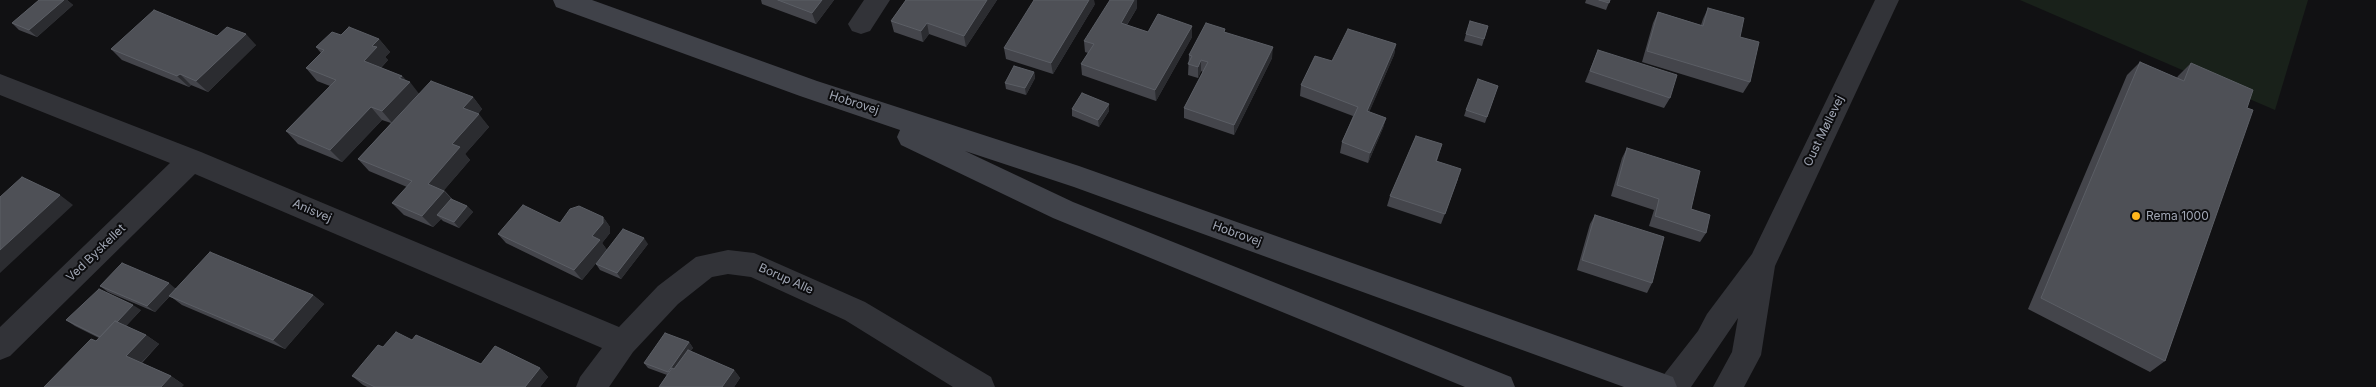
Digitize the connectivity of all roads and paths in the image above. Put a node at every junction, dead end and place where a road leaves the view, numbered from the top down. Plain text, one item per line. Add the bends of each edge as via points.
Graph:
1 (565, 0) edge
2 (878, 0) edge
3 (1887, 0) edge
4 (861, 24) dead end
5 (0, 84) edge
6 (809, 89) junction
7 (191, 160) junction
8 (1762, 263) junction
9 (623, 343) junction
10 (0, 347) edge
11 (591, 387) edge
12 (980, 387) edge
13 (1500, 387) edge
14 (1662, 387) edge
15 (1673, 387) edge
16 (1728, 387) edge

1 - 6 main road, Hobrovej
2 - 4 street
3 - 8 street, Oust Møllevej
5 - 7 street, Anisvej
6 - 13 main road, Hobrovej via 1063,210
6 - 14 main road, Hobrovej via 1079,177
7 - 9 street, Anisvej
7 - 10 street, Ved Byskellet
8 - 15 street, Oust Møllevej
8 - 16 street, Oust Møllevej via 1746,355
9 - 11 street, Borup Alle
9 - 12 street, Borup Alle via 668,295 706,266 728,262 754,265 855,311

